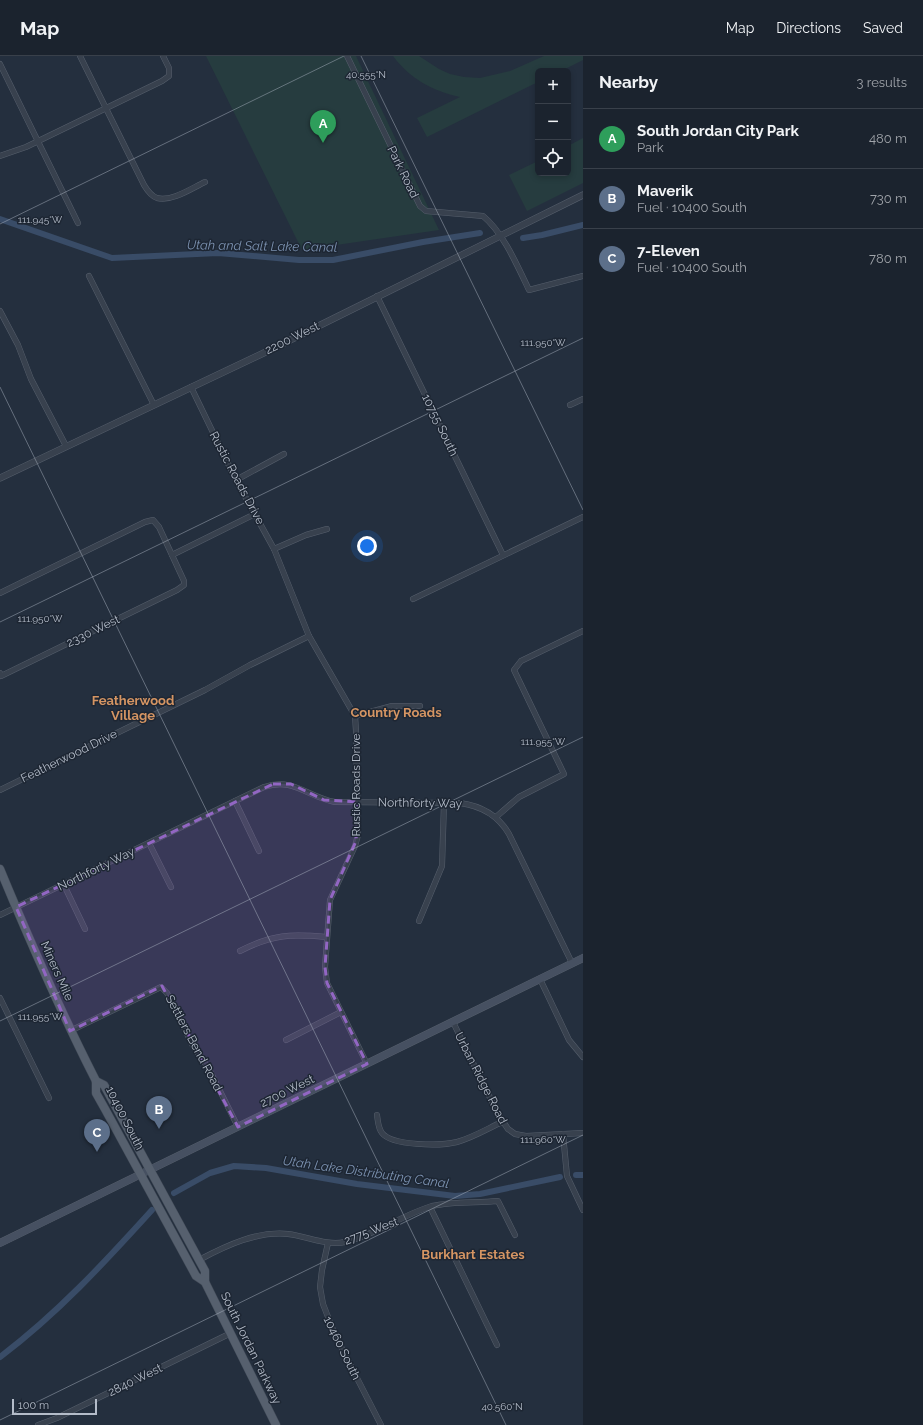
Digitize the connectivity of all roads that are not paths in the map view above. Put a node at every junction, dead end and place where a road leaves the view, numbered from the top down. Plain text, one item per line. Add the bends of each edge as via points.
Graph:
1 (80, 56) edge
2 (163, 56) edge
3 (347, 56) edge
4 (0, 64) edge
5 (106, 108) junction
6 (38, 141) junction
7 (0, 156) edge
8 (205, 182) dead end
9 (583, 195) edge
10 (78, 223) dead end
11 (499, 236) junction
12 (89, 276) dead end
13 (583, 276) edge
14 (377, 296) junction
15 (0, 311) edge
16 (191, 387) junction
17 (583, 399) edge
18 (154, 405) junction
19 (570, 405) dead end
20 (66, 446) junction
21 (284, 454) dead end
22 (0, 478) edge
23 (236, 480) junction
24 (255, 514) junction
25 (583, 516) edge
26 (327, 529) dead end
27 (274, 549) junction
28 (172, 555) junction
29 (503, 555) junction
30 (0, 593) edge
31 (413, 599) dead end
32 (583, 631) edge
33 (309, 636) junction
34 (1, 674) edge
35 (420, 706) dead end
36 (355, 716) junction
37 (0, 790) edge
38 (235, 801) junction
39 (358, 802) junction
40 (444, 803) junction
41 (496, 817) junction
42 (149, 843) junction
43 (259, 851) dead end
44 (0, 869) edge
45 (64, 885) junction
46 (171, 887) dead end
47 (16, 907) junction
48 (0, 915) edge
49 (419, 921) dead end
50 (85, 929) dead end
51 (326, 937) junction
52 (240, 951) dead end
53 (583, 958) edge
54 (572, 963) junction
55 (540, 979) junction
56 (0, 998) edge
57 (341, 1012) junction
58 (453, 1022) junction
59 (70, 1031) junction
60 (286, 1040) dead end
61 (583, 1057) edge
62 (367, 1064) junction
63 (96, 1081) junction
64 (49, 1098) dead end
65 (377, 1115) dead end
66 (502, 1122) junction
67 (238, 1127) junction
68 (583, 1133) edge
69 (563, 1134) junction
70 (151, 1170) junction
71 (141, 1175) junction
72 (430, 1207) junction
73 (583, 1210) edge
74 (515, 1235) dead end
75 (0, 1243) edge
76 (328, 1243) junction
77 (199, 1260) junction
78 (205, 1282) junction
79 (231, 1333) junction
80 (497, 1345) dead end
81 (38, 1425) edge
82 (276, 1425) edge
83 (381, 1425) edge

1 - 5 street
2 - 5 street via 169,68 169,76
3 - 11 street, Park Road via 420,206 434,213 483,216
4 - 6 street
5 - 6 street
5 - 8 street via 144,185 154,196 172,197
6 - 7 street
6 - 10 street
9 - 11 street, 2200 West
11 - 13 street, Park Road via 529,290
11 - 14 street, 2200 West
12 - 18 street
14 - 16 street, 2200 West
14 - 29 street, 10755 South
15 - 20 street via 18,345 31,379
16 - 18 street, 2200 West
16 - 23 street, Rustic Roads Drive
17 - 19 street
18 - 20 street, 2200 West
20 - 22 street, 2200 West
21 - 23 street
23 - 24 street, Rustic Roads Drive
24 - 27 street, Rustic Roads Drive
24 - 28 street
25 - 29 street
26 - 27 street
27 - 33 street, Rustic Roads Drive
28 - 30 street via 153,520
28 - 34 street, 2330 West via 183,578 184,585 177,590
29 - 31 street
32 - 41 street via 521,661 514,670 564,774 519,796
33 - 36 street, Rustic Roads Drive
33 - 37 street, Featherwood Drive
35 - 36 street via 392,706
36 - 39 street, Rustic Roads Drive
38 - 39 street, Northforty Way via 264,787 282,783 300,788 324,800
38 - 42 street, Northforty Way
38 - 43 street
39 - 40 street, Northforty Way
39 - 51 street, Rustic Roads Drive via 358,835 330,900
40 - 41 street, Northforty Way via 480,807
40 - 49 street via 442,866
41 - 54 street, Northforty Way via 509,834
42 - 45 street, Northforty Way
42 - 46 street
44 - 47 main road, Miners Mile
45 - 47 street, Northforty Way
45 - 50 street
47 - 48 street, Northforty Way
47 - 59 main road, Miners Mile
51 - 52 street via 281,936 262,940
51 - 57 street, Rustic Roads Drive via 326,978
53 - 54 main road, 2700 West
54 - 55 main road, 2700 West
55 - 58 main road, 2700 West
55 - 61 street via 569,1040
56 - 64 street
57 - 60 street
57 - 62 street, Rustic Roads Drive
58 - 62 main road, 2700 West
58 - 66 street, Urban Ridge Road
59 - 63 main road, Miners Mile
59 - 67 street, Settlers Bend Road via 161,987 167,993 193,1046 209,1069
62 - 67 main road, 2700 West
63 - 70 main road, 10400 South via 104,1086
63 - 71 main road, 10400 South via 96,1093
65 - 66 street via 380,1130 389,1138 434,1145 464,1140
66 - 69 street, Urban Ridge Road via 511,1132 522,1136
67 - 70 main road, 2700 West
68 - 69 street, Urban Ridge Road
69 - 73 street via 567,1176
70 - 71 main road, 2700 West
70 - 77 main road, South Jordan Parkway
71 - 75 main road, 2700 West
71 - 78 main road, South Jordan Parkway via 196,1276
72 - 74 street, 2775 West via 498,1201
72 - 76 street, 2775 West via 352,1240
72 - 80 street
76 - 77 street, 2775 West via 288,1234 262,1234
76 - 83 street, 10460 South via 320,1287 322,1304 334,1336
77 - 78 main road, South Jordan Parkway via 205,1271
78 - 79 main road, South Jordan Parkway
79 - 81 street, 2840 West
79 - 82 main road, South Jordan Parkway

